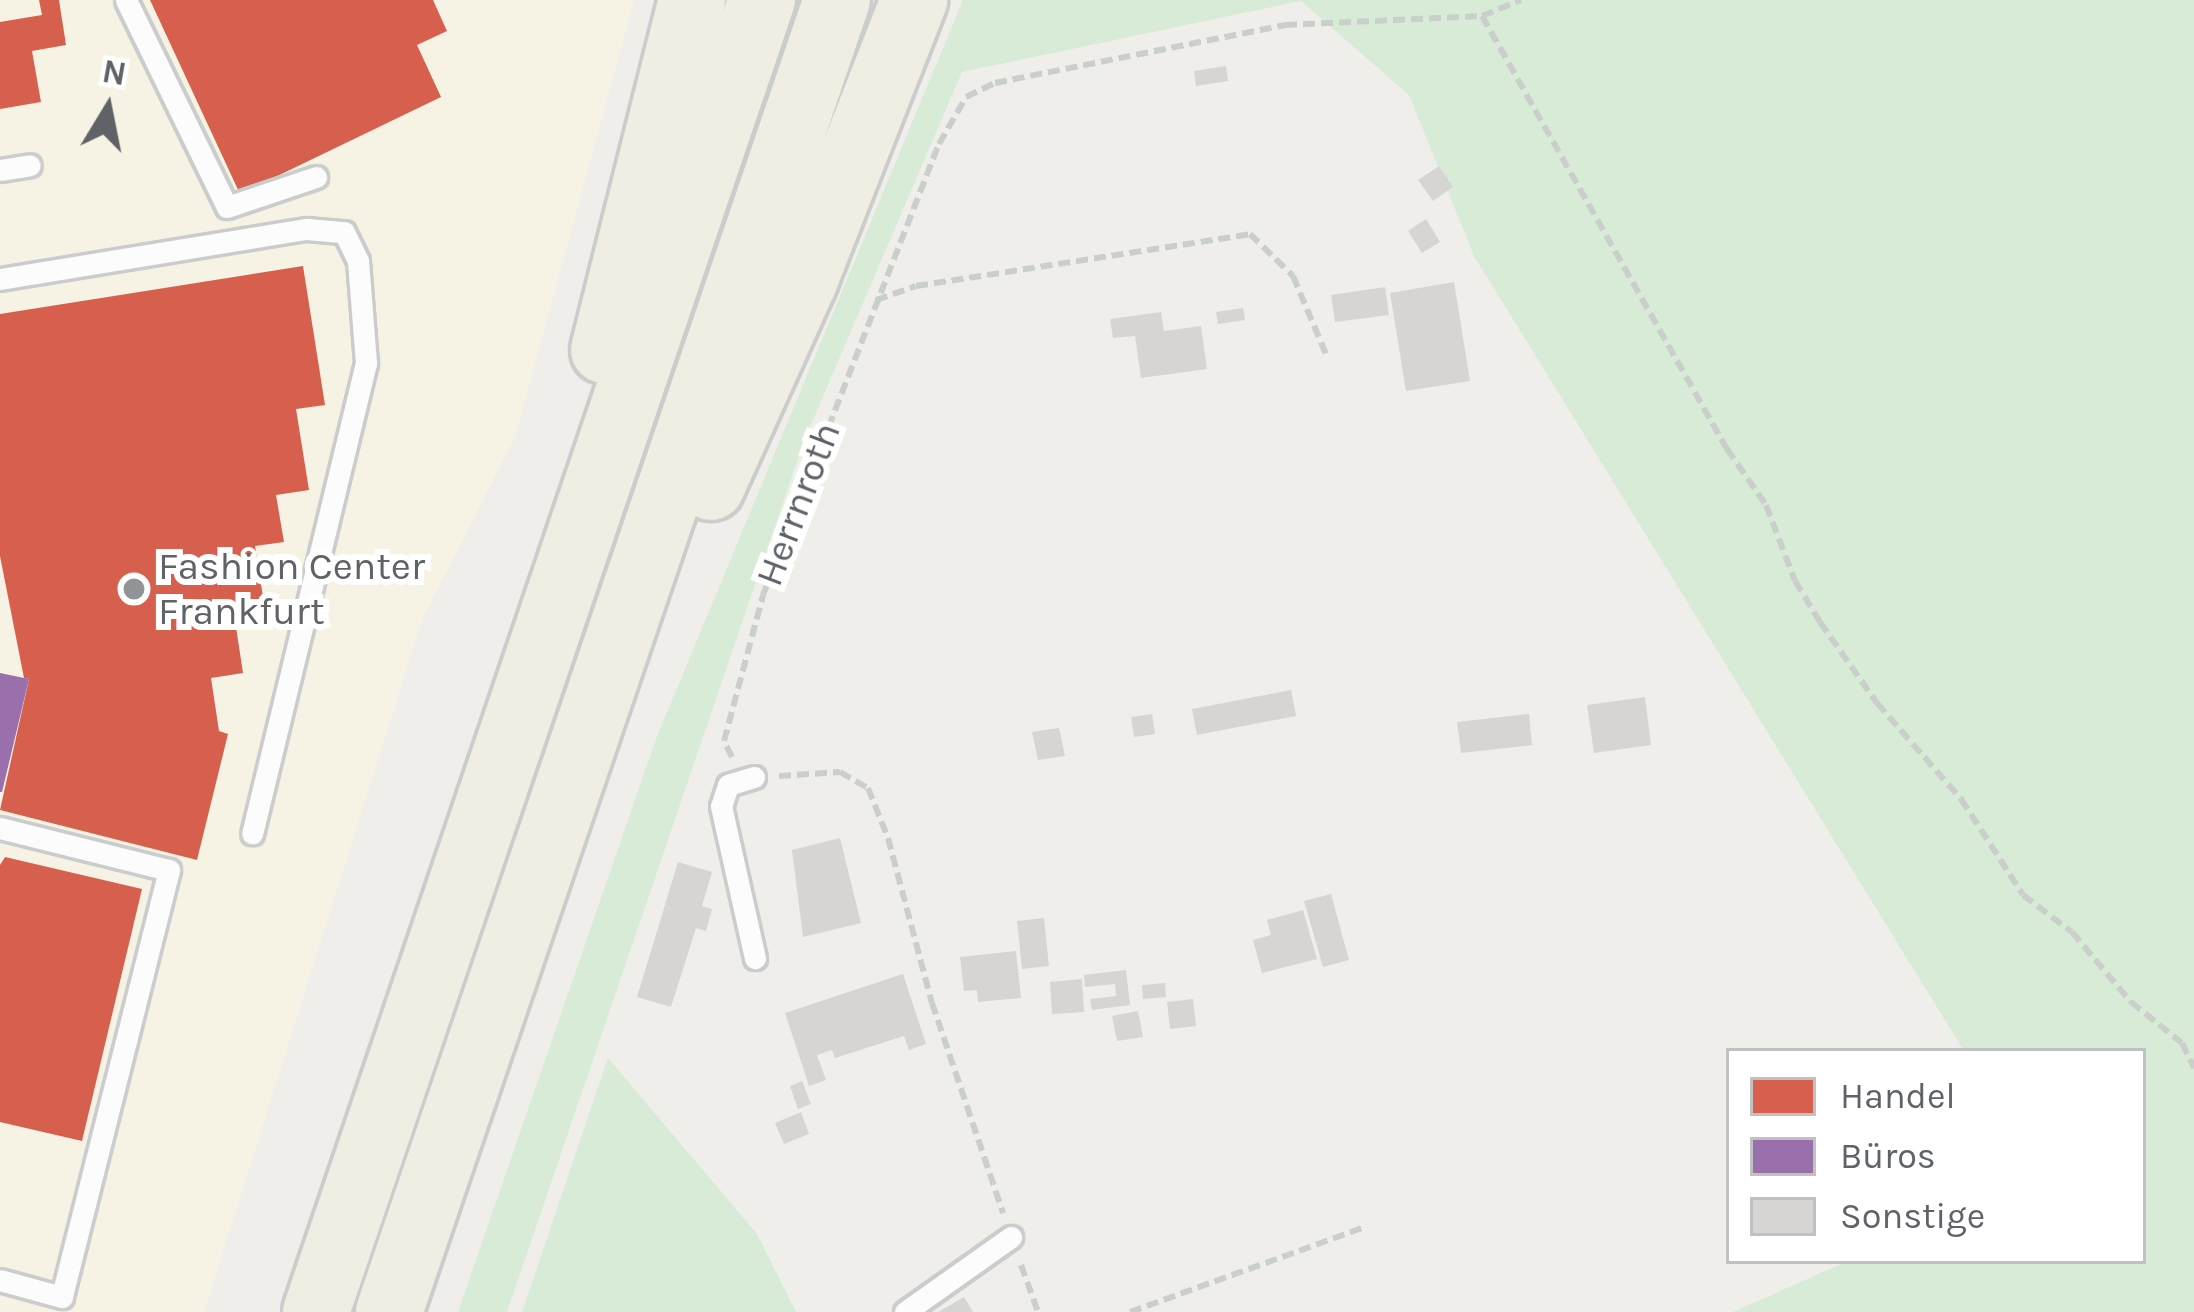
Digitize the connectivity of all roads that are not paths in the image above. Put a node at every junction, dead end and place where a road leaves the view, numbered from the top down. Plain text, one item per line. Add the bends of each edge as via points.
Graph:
1 (126, 0) edge
2 (692, 0) edge
3 (763, 0) edge
4 (837, 0) edge
5 (914, 0) edge
6 (30, 164) dead end
7 (0, 170) edge
8 (316, 177) dead end
9 (0, 279) edge
10 (526, 693) junction
11 (754, 777) road end
12 (0, 828) edge
13 (252, 833) dead end
14 (545, 857) junction
15 (755, 958) dead end
16 (1011, 1237) road end
17 (0, 1280) edge
18 (316, 1312) edge
19 (388, 1312) edge
20 (904, 1312) edge

1 - 8 lane via 227,207
2 - 10 highway
3 - 10 highway
4 - 14 highway
5 - 14 highway via 804,281
6 - 7 lane
9 - 13 lane via 307,229 344,232 358,261 366,363
10 - 18 highway
11 - 15 lane via 728,785 721,806
12 - 17 lane via 169,870 62,1297
14 - 19 highway
16 - 20 lane

